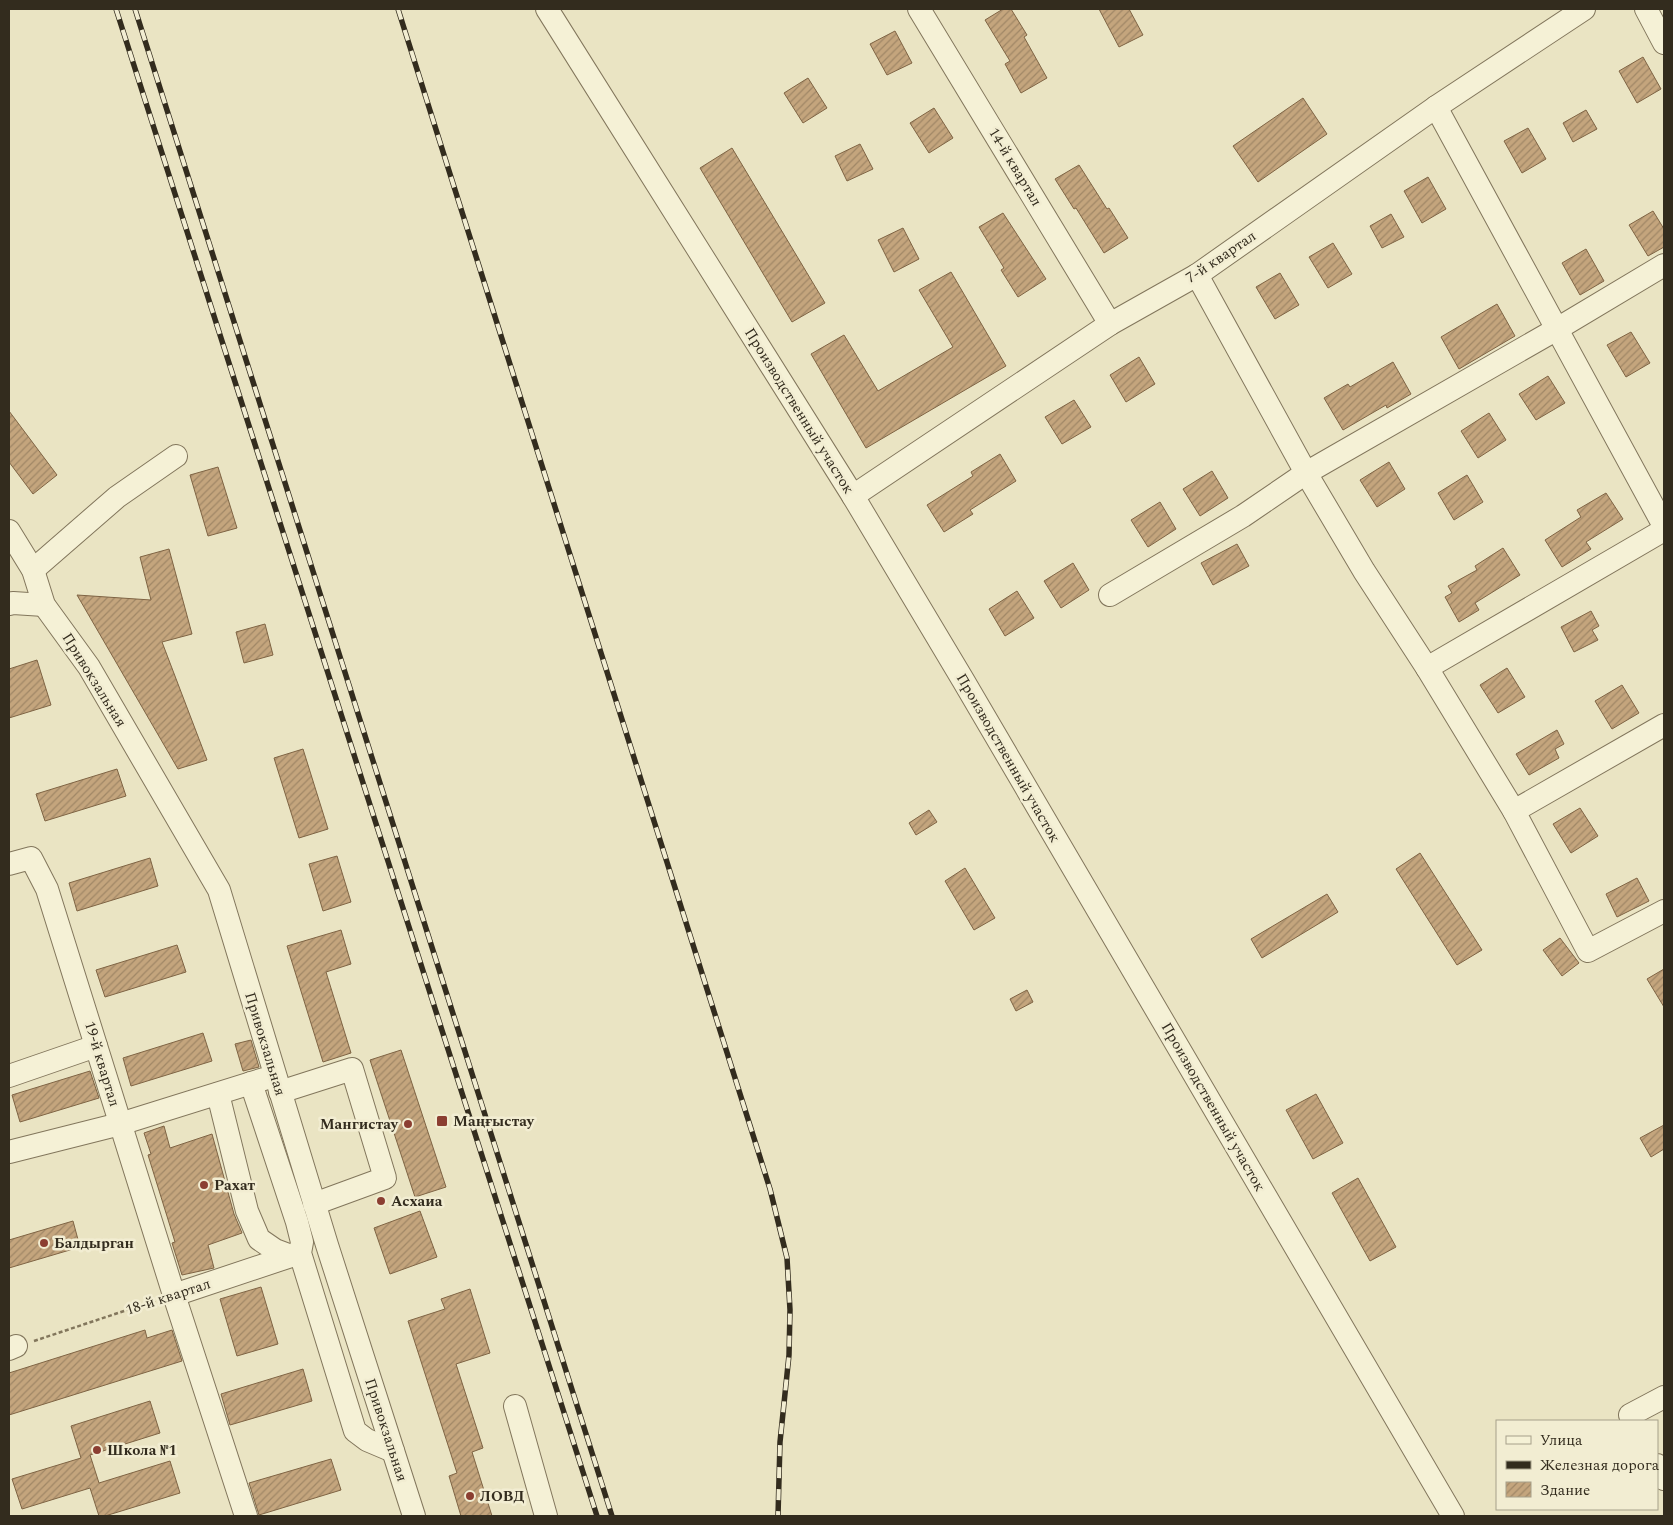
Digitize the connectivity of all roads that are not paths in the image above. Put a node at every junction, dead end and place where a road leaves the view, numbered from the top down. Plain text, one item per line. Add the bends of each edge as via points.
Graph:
1 (547, 9) edge
2 (919, 9) edge
3 (1584, 9) edge
4 (1646, 9) edge
5 (1664, 43) edge
6 (1436, 107) junction
7 (1664, 265) edge
8 (1198, 275) junction
9 (1110, 324) junction
10 (1557, 329) junction
11 (176, 456) dead end
12 (1306, 472) junction
13 (853, 496) junction
14 (1664, 528) edge
15 (9, 531) edge
16 (33, 570) junction
17 (1110, 595) dead end
18 (9, 604) edge
19 (44, 605) junction
20 (1427, 668) junction
21 (1664, 726) edge
22 (1514, 811) junction
23 (9, 864) edge
24 (1664, 911) edge
25 (96, 1046) junction
26 (9, 1076) edge
27 (251, 1083) junction
28 (278, 1084) junction
29 (218, 1094) junction
30 (120, 1124) junction
31 (9, 1152) edge
32 (314, 1204) junction
33 (326, 1245) junction
34 (296, 1255) junction
35 (174, 1295) junction
36 (1664, 1398) edge
37 (515, 1406) dead end
38 (1632, 1420) edge
39 (393, 1451) junction
40 (1658, 1467) edge
41 (1664, 1479) edge
42 (246, 1516) edge
43 (414, 1516) edge
44 (546, 1516) edge
45 (1452, 1516) edge

1 - 13 street, Производственный участок
2 - 9 street, 14-й квартал
3 - 6 street, 7-й квартал
4 - 5 street
6 - 8 street, 7-й квартал
6 - 10 street
7 - 10 street
8 - 9 street, 7-й квартал
8 - 12 street
9 - 13 street, 7-й квартал
10 - 12 street
10 - 14 street
11 - 16 street via 117,497
12 - 17 street via 1242,516
12 - 20 street
13 - 45 street, Производственный участок
14 - 20 street
15 - 16 street, Привокзальная
16 - 19 street, Привокзальная
18 - 19 street
19 - 28 street, Привокзальная via 89,667 218,890
20 - 22 street
21 - 22 street
22 - 24 street via 1588,951
23 - 25 street, 19-й квартал via 31,858 47,888
25 - 26 street
25 - 30 street, 19-й квартал
27 - 28 street
27 - 29 street
27 - 34 street via 298,1222 302,1242
28 - 32 street, Привокзальная
28 - 32 street via 352,1069 385,1178
29 - 30 street
29 - 34 street via 247,1211 259,1239 275,1250
30 - 31 street
30 - 35 street, 19-й квартал
32 - 33 street, Привокзальная
33 - 34 street, 18-й квартал
33 - 39 street, Привокзальная
34 - 35 street, 18-й квартал
34 - 39 street via 355,1431
35 - 42 street, 19-й квартал
36 - 38 street via 1630,1415
37 - 44 street
39 - 43 street, Привокзальная
40 - 41 street

